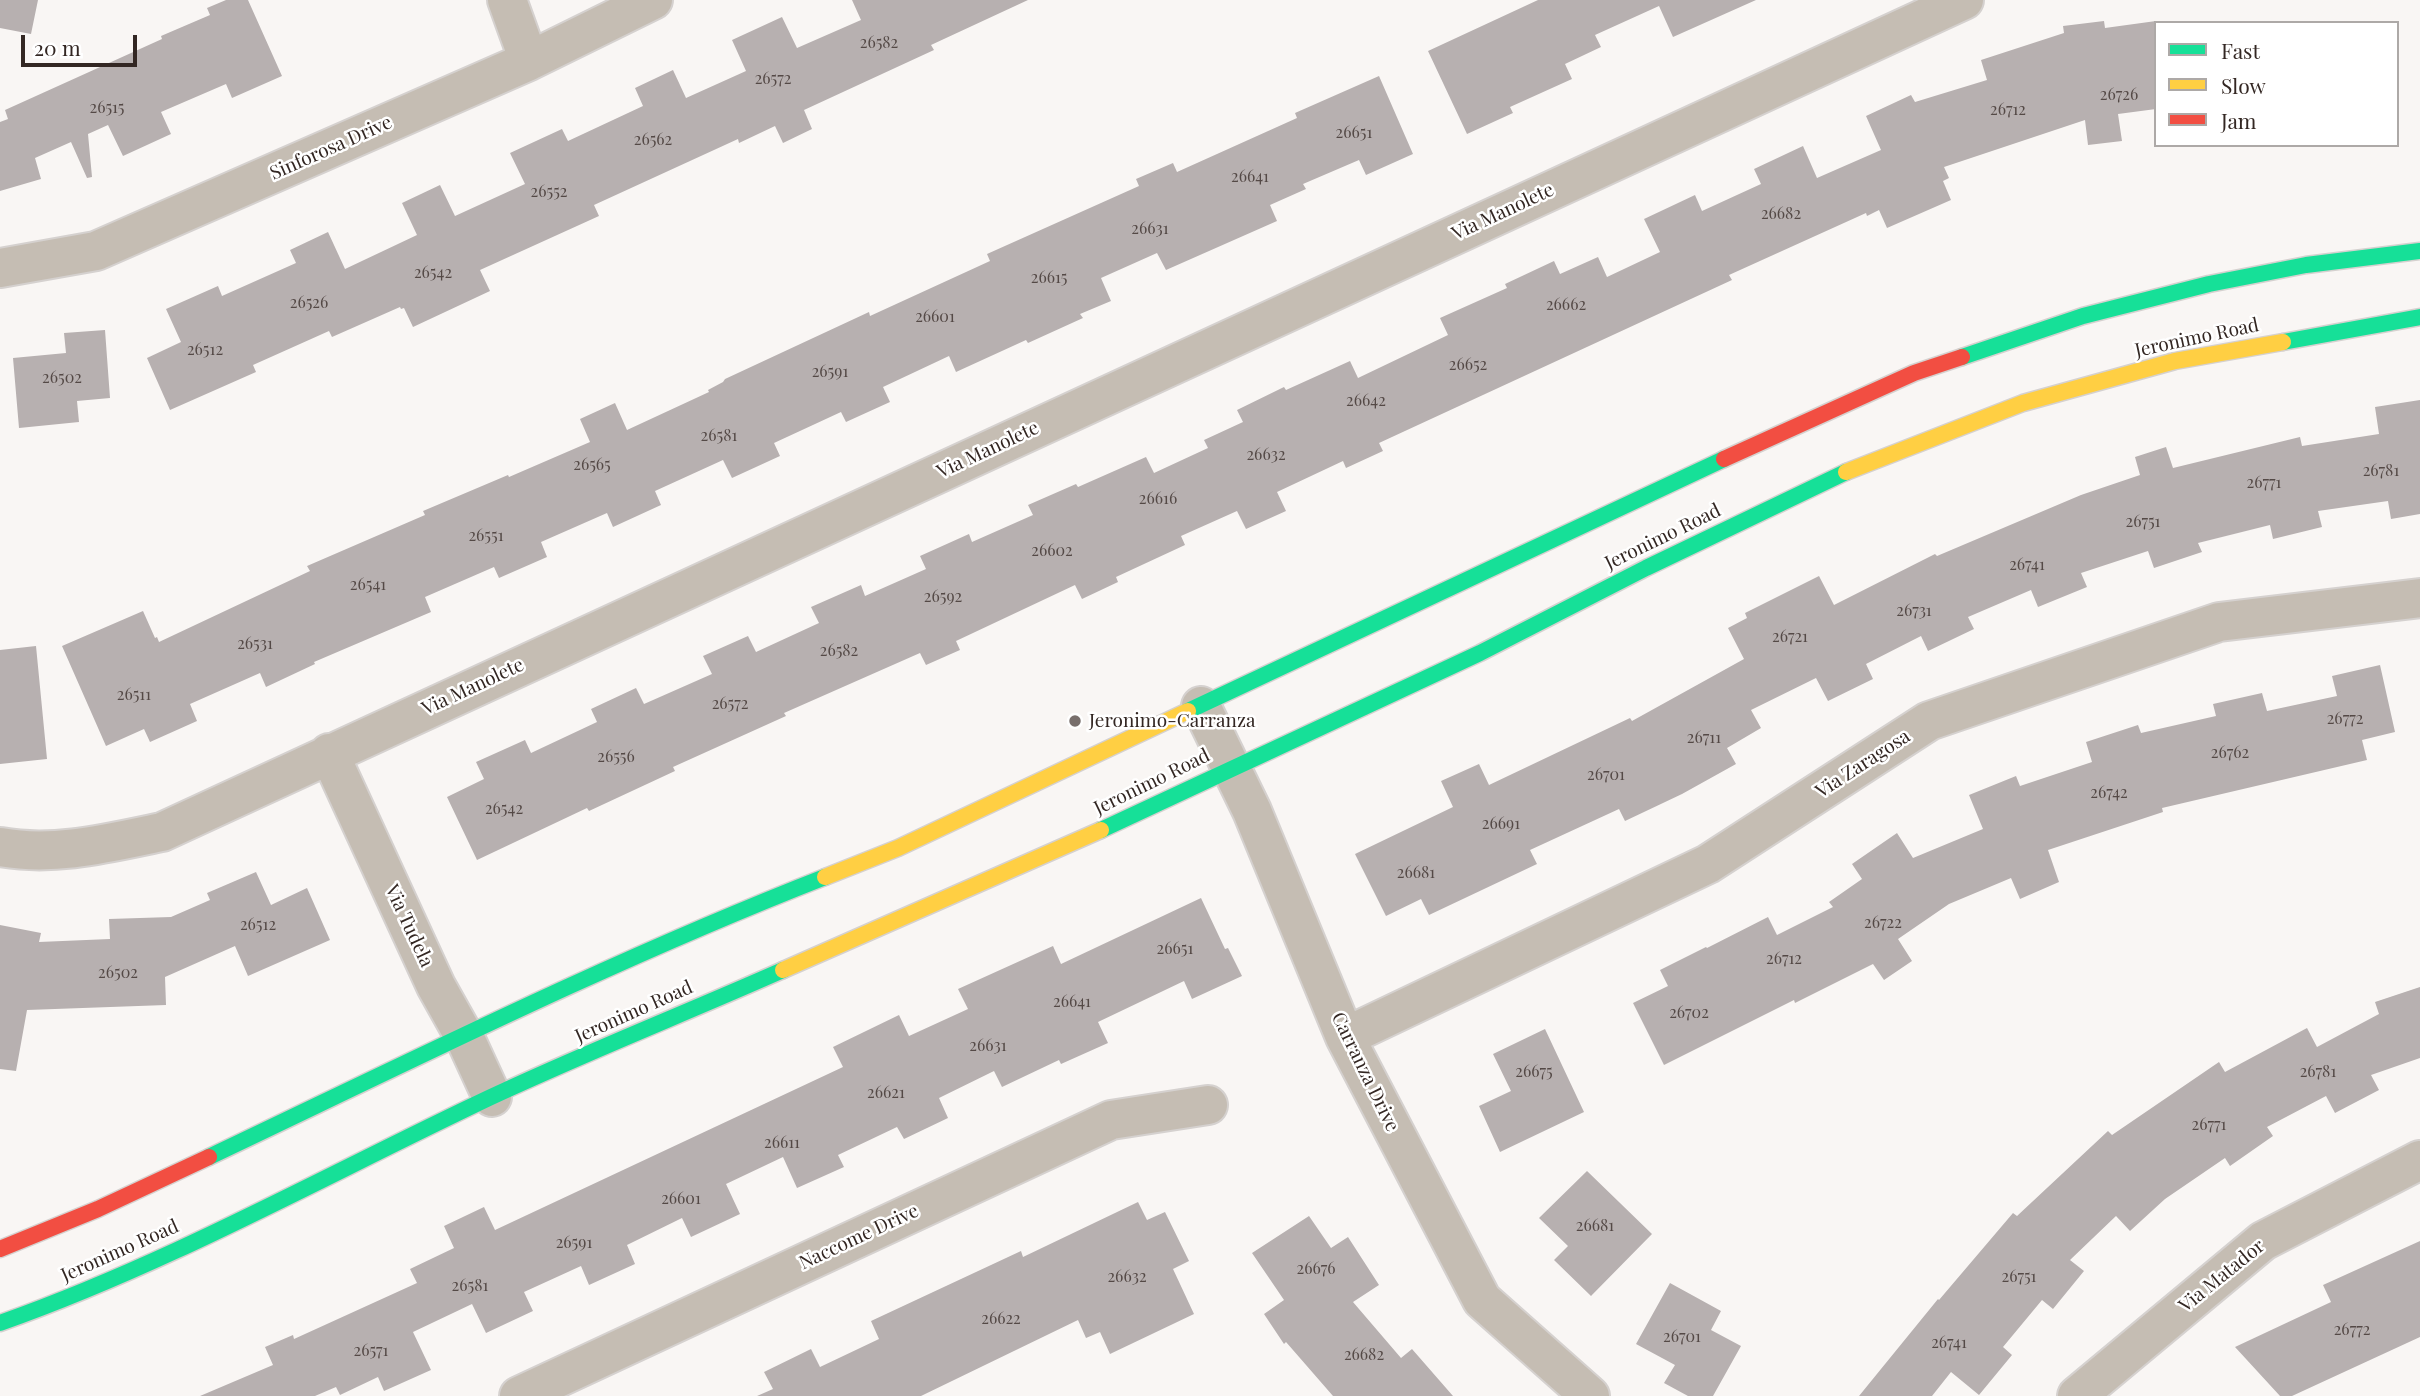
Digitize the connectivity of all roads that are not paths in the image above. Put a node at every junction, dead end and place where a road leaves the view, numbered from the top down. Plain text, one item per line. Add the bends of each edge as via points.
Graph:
1 (507, 0) edge
2 (653, 0) edge
3 (1964, 0) edge
4 (530, 61) junction
5 (2420, 251) edge
6 (0, 268) edge
7 (2420, 317) edge
8 (2420, 598) edge
9 (1201, 706) junction
10 (329, 753) junction
11 (1230, 768) junction
12 (0, 847) edge
13 (464, 1036) junction
14 (1345, 1037) junction
15 (492, 1097) junction
16 (1208, 1105) dead end
17 (2420, 1160) edge
18 (0, 1249) edge
19 (0, 1323) edge
20 (519, 1396) edge
21 (1590, 1396) edge
22 (2077, 1396) edge

1 - 4 street
2 - 4 street, Sinforosa Drive
3 - 10 street, Via Manolete
4 - 6 street, Sinforosa Drive via 96,251
5 - 9 main road via 2306,265 2208,284 2083,316 1914,373
7 - 11 main road, Jeronimo Road via 2175,361 2023,403 1924,440 1834,477 1480,653
8 - 14 street, Via Zaragosa via 2219,622 1929,722 1708,864
9 - 11 street, Carranza Drive
9 - 13 main road via 898,848 737,911
10 - 12 street, Via Manolete via 162,832 38,851
10 - 13 street, Via Tudela via 436,986
11 - 14 street, Carranza Drive
11 - 15 main road, Jeronimo Road via 1074,843
13 - 15 street, Via Tudela
13 - 18 main road via 98,1209
14 - 21 street, Carranza Drive via 1482,1300
15 - 19 main road, Jeronimo Road via 229,1227
16 - 20 street, Naccome Drive via 1111,1120
17 - 22 street, Via Matador via 2263,1241

